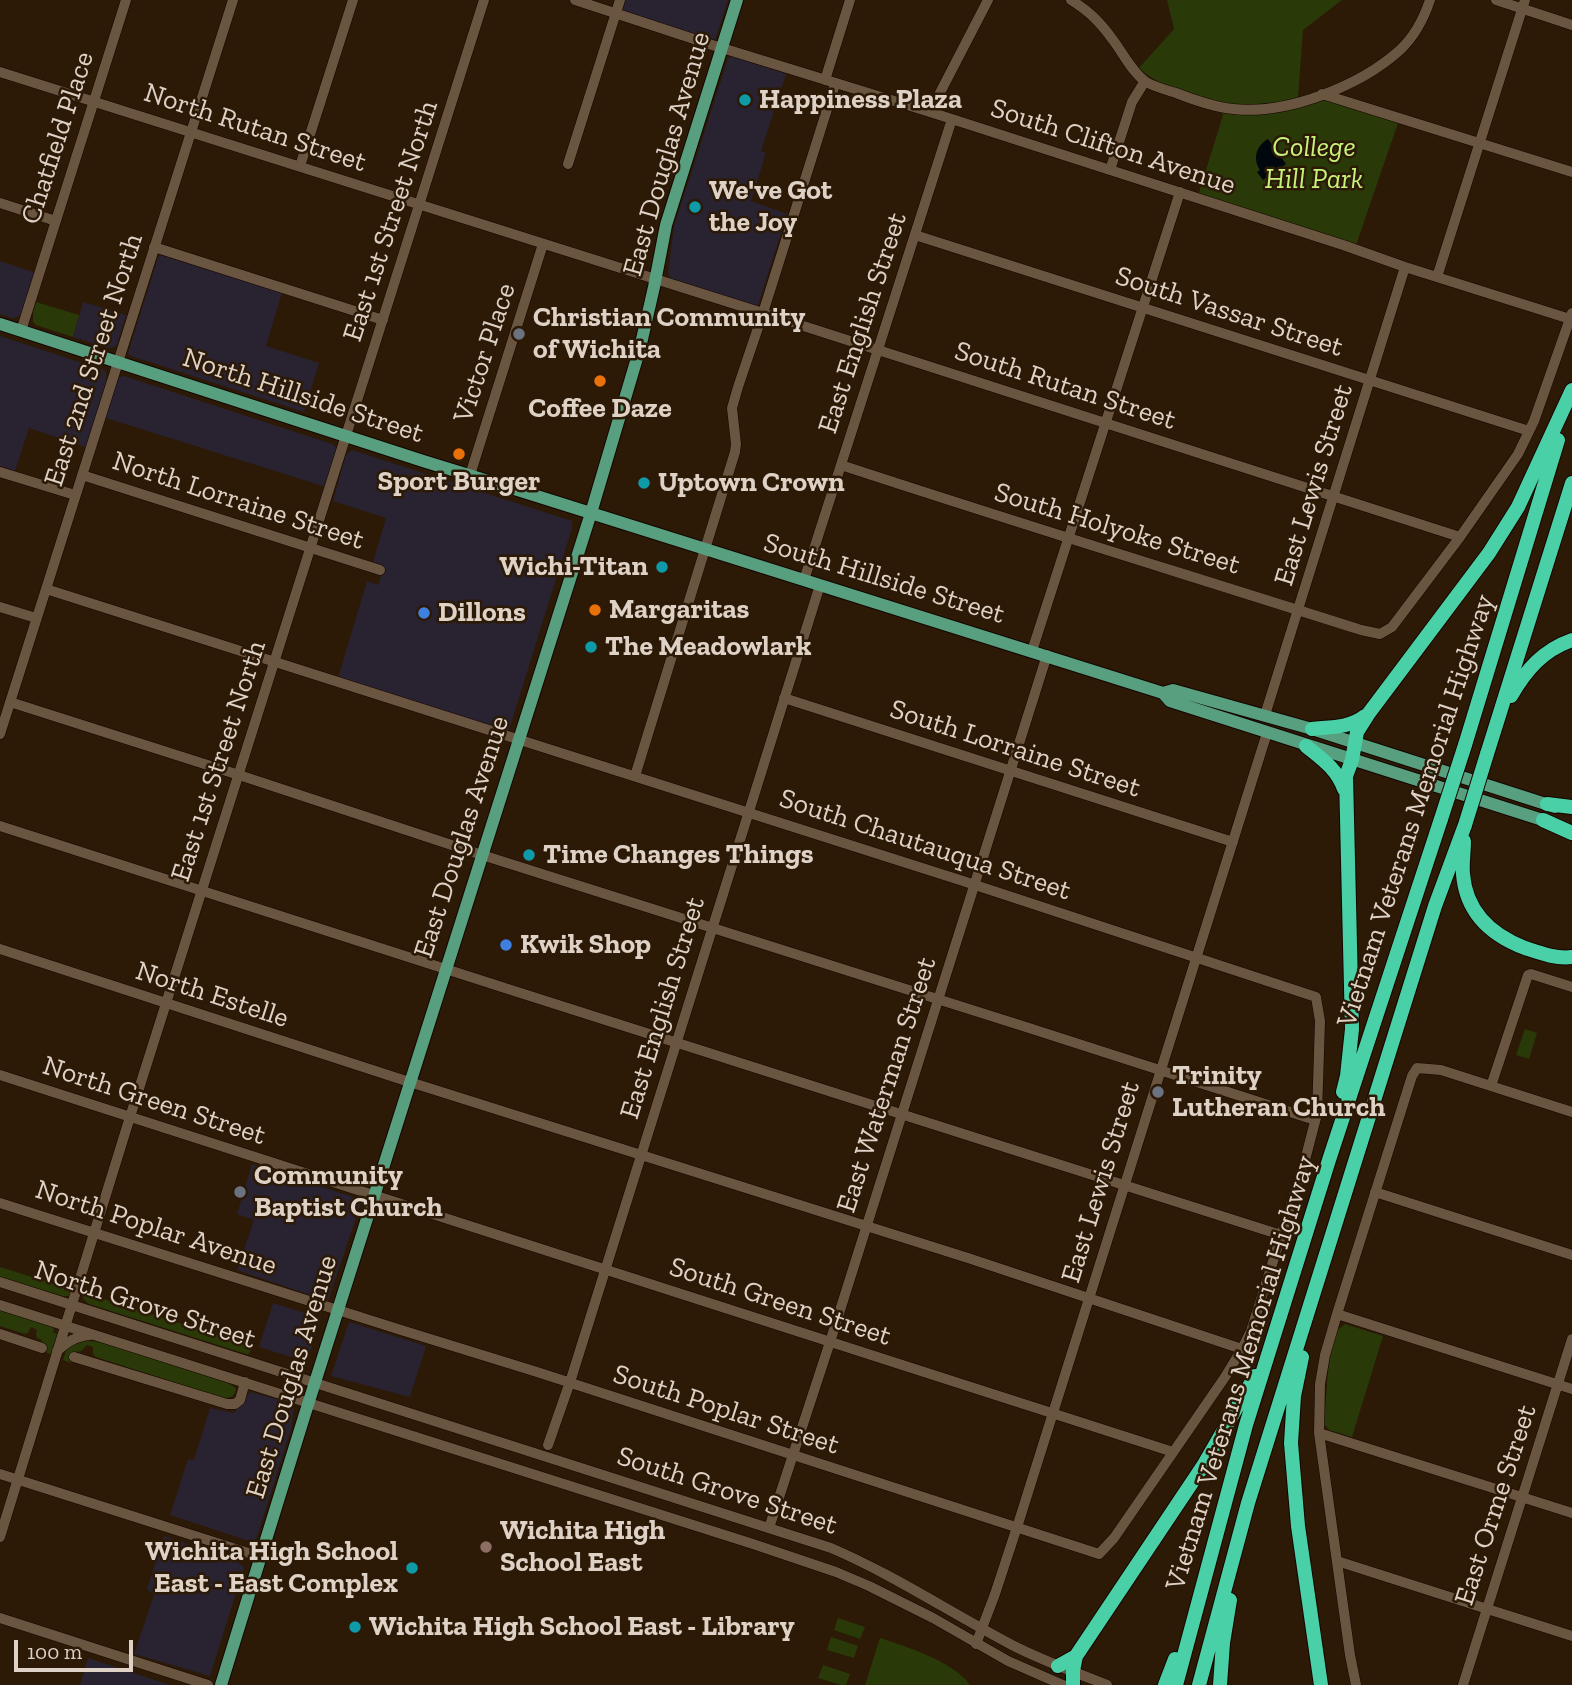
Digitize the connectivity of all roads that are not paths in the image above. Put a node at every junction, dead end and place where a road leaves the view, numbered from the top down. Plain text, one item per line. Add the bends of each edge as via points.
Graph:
1 (126, 0) edge
2 (233, 0) edge
3 (353, 0) edge
4 (484, 0) edge
5 (575, 0) edge
6 (620, 0) edge
7 (737, 0) edge
8 (850, 0) edge
9 (988, 0) edge
10 (1071, 0) edge
11 (1430, 0) edge
12 (1496, 0) edge
13 (1524, 4) edge
14 (615, 13) junction
15 (1572, 25) edge
16 (722, 48) junction
17 (0, 72) edge
18 (1145, 81) junction
19 (830, 82) junction
20 (1322, 94) junction
21 (94, 101) junction
22 (930, 112) junction
23 (952, 120) junction
24 (191, 131) junction
25 (1479, 143) junction
26 (568, 164) dead end
27 (300, 166) junction
28 (1110, 170) junction
29 (1572, 172) edge
30 (1180, 192) junction
31 (0, 203) edge
32 (420, 205) junction
33 (56, 221) junction
34 (915, 235) junction
35 (543, 244) junction
36 (154, 247) junction
37 (1405, 267) junction
38 (1437, 277) junction
39 (656, 279) junction
40 (1143, 309) junction
41 (763, 313) junction
42 (1571, 316) edge
43 (383, 320) junction
44 (0, 324) edge
45 (21, 331) junction
46 (878, 350) junction
47 (118, 361) junction
48 (1370, 381) junction
49 (1572, 392) edge
50 (1106, 423) junction
51 (1529, 431) junction
52 (346, 437) junction
53 (841, 465) junction
54 (0, 472) edge
55 (82, 475) junction
56 (470, 475) junction
57 (1572, 483) edge
58 (75, 495) junction
59 (1334, 496) junction
60 (591, 513) junction
61 (1460, 537) junction
62 (1069, 539) junction
63 (311, 548) junction
64 (706, 549) junction
65 (380, 570) dead end
66 (804, 580) junction
67 (820, 585) junction
68 (46, 589) junction
69 (0, 607) edge
70 (1298, 610) junction
71 (36, 618) junction
72 (1572, 640) edge
73 (1032, 651) junction
74 (1046, 655) junction
75 (275, 661) junction
76 (1163, 692) junction
77 (784, 698) junction
78 (10, 702) junction
79 (1501, 712) junction
80 (1369, 713) junction
81 (1265, 715) junction
82 (1312, 729) junction
83 (1266, 733) junction
84 (0, 734) edge
85 (519, 739) junction
86 (1356, 743) junction
87 (1306, 746) junction
88 (1352, 760) junction
89 (1009, 770) junction
90 (239, 775) junction
91 (635, 776) junction
92 (1345, 794) junction
93 (1547, 804) joint
94 (1572, 809) edge
95 (748, 812) junction
96 (1543, 820) joint
97 (1465, 825) junction
98 (0, 826) edge
99 (1572, 831) edge
100 (1233, 842) junction
101 (482, 855) junction
102 (974, 884) junction
103 (202, 890) junction
104 (712, 927) junction
105 (0, 950) edge
106 (1196, 957) junction
107 (1572, 957) edge
108 (446, 969) junction
109 (1572, 987) edge
110 (938, 999) junction
111 (166, 1004) junction
112 (676, 1042) junction
113 (1160, 1070) junction
114 (0, 1075) edge
115 (410, 1083) junction
116 (1491, 1086) junction
117 (1572, 1112) edge
118 (901, 1114) junction
119 (130, 1117) junction
120 (1315, 1120) junction
121 (640, 1156) junction
122 (1329, 1160) junction
123 (1124, 1186) junction
124 (1375, 1192) junction
125 (374, 1196) junction
126 (0, 1203) edge
127 (866, 1226) junction
128 (94, 1233) junction
129 (1281, 1235) junction
130 (1572, 1255) edge
131 (604, 1270) junction
132 (0, 1282) edge
133 (1089, 1298) junction
134 (1312, 1298) junction
135 (0, 1305) edge
136 (71, 1305) junction
137 (338, 1310) junction
138 (1337, 1314) junction
139 (1279, 1320) junction
140 (65, 1325) junction
141 (0, 1334) edge
142 (98, 1336) junction
143 (1572, 1339) edge
144 (830, 1342) junction
145 (42, 1348) dead end
146 (1242, 1349) junction
147 (57, 1352) junction
148 (74, 1357) dead end
149 (245, 1382) junction
150 (315, 1383) junction
151 (569, 1383) junction
152 (1558, 1385) junction
153 (1572, 1389) edge
154 (309, 1403) junction
155 (1053, 1412) junction
156 (1319, 1433) junction
157 (548, 1445) dead end
158 (1173, 1452) junction
159 (793, 1456) junction
160 (0, 1474) edge
161 (18, 1480) junction
162 (1522, 1497) junction
163 (1248, 1503) junction
164 (1572, 1513) edge
165 (769, 1528) junction
166 (1017, 1528) junction
167 (0, 1536) edge
168 (261, 1557) junction
169 (1337, 1562) junction
170 (1487, 1609) junction
171 (0, 1618) edge
172 (982, 1628) junction
173 (1572, 1636) edge
174 (976, 1644) junction
175 (1076, 1656) junction
176 (1058, 1666) junction
177 (1073, 1678) edge
178 (1169, 1684) edge
179 (208, 1685) edge
180 (221, 1685) edge
181 (1063, 1685) edge
182 (1107, 1685) edge
183 (1199, 1685) edge
184 (1220, 1685) edge
185 (1321, 1685) edge
186 (1356, 1685) edge
187 (1463, 1685) edge

1 - 21 street, Chatfield Place
2 - 24 street, East 2nd Street North
3 - 27 street
4 - 32 street, East 1st Street North
5 - 14 street, South Clifton Avenue
6 - 14 street
7 - 16 main road, East Douglas Avenue
8 - 19 street
9 - 22 street
10 - 18 street via 1102,25
11 - 20 street via 1402,49 1350,83
12 - 13 street
13 - 15 street
13 - 25 street
14 - 16 street, South Clifton Avenue
14 - 26 street
16 - 19 street, South Clifton Avenue
16 - 39 main road, East Douglas Avenue via 666,225
17 - 21 street, North Rutan Street
18 - 20 street via 1233,109 1293,103
18 - 28 street via 1132,102
19 - 22 street, South Clifton Avenue
19 - 41 street
20 - 25 street
21 - 24 street, North Rutan Street
21 - 33 street, Chatfield Place
22 - 23 street, South Clifton Avenue
23 - 28 street, South Clifton Avenue
23 - 34 street, East English Street
24 - 27 street, North Rutan Street
24 - 36 street, East 2nd Street North
25 - 29 street
25 - 38 street
27 - 32 street, North Rutan Street
28 - 30 street, South Clifton Avenue
30 - 37 street, South Clifton Avenue
30 - 40 street
31 - 33 street
32 - 35 street, North Rutan Street
32 - 43 street, East 1st Street North
33 - 45 street, Chatfield Place
34 - 40 street, South Vassar Street
34 - 46 street, East English Street
35 - 39 street, North Rutan Street
35 - 56 street, Victor Place
36 - 43 street
36 - 47 street, East 2nd Street North
37 - 38 street, South Clifton Avenue
37 - 48 street, East Lewis Street
38 - 42 street, South Clifton Avenue
39 - 41 street, South Rutan Street
39 - 60 main road, East Douglas Avenue
40 - 48 street, South Vassar Street
40 - 50 street
41 - 46 street, South Rutan Street
41 - 64 street via 732,408 735,452
42 - 51 street
43 - 52 street, East 1st Street North
44 - 45 main road, North Hillside Street
45 - 47 main road, North Hillside Street
46 - 50 street, South Rutan Street
46 - 53 street, East English Street
47 - 52 main road, North Hillside Street
47 - 55 street, East 2nd Street North
48 - 51 street, South Vassar Street
48 - 59 street, East Lewis Street
49 - 80 highway via 1518,507 1496,542
49 - 122 highway, Vietnam Veterans Memorial Highway, bridge via 1465,745
50 - 59 street, South Rutan Street
50 - 62 street
51 - 61 street
52 - 56 main road, North Hillside Street
52 - 63 street, East 1st Street North
53 - 62 street, South Holyoke Street
53 - 66 street, East English Street
54 - 58 street, North Lorraine Street
55 - 58 street, East 2nd Street North
55 - 63 street, North Lorraine Street
56 - 60 main road, North Hillside Street
57 - 79 highway, Vietnam Veterans Memorial Highway
58 - 68 street, East 2nd Street North
59 - 61 street, South Rutan Street
59 - 70 street, East Lewis Street
60 - 64 main road, South Hillside Street
60 - 85 main road, East Douglas Avenue
61 - 70 street, South Holyoke Street via 1392,627 1380,634
62 - 70 street, South Holyoke Street
62 - 73 street
63 - 65 street, North Lorraine Street
63 - 75 street, East 1st Street North
64 - 66 main road, South Hillside Street
64 - 91 street
66 - 67 main road, South Hillside Street
67 - 73 main road, South Hillside Street
67 - 77 street, East English Street
68 - 71 street, East 2nd Street North
68 - 75 street, South Chautauqua Street
69 - 71 street
70 - 81 street, East Lewis Street
71 - 78 street, East 2nd Street North
72 - 79 highway via 1548,651 1527,670
73 - 74 main road, South Hillside Street
74 - 76 main road, South Hillside Street
74 - 89 street, East Waterman Street
75 - 85 street, South Chautauqua Street
75 - 90 street, East 1st Street North
76 - 81 main road, South Hillside Street via 1173,690
76 - 83 main road, South Hillside Street via 1170,701
77 - 89 street, South Lorraine Street
77 - 95 street, East English Street
78 - 84 street, East 2nd Street North
78 - 90 street
79 - 97 highway, Vietnam Veterans Memorial Highway, bridge
80 - 82 highway via 1346,726
80 - 86 highway
81 - 82 main road, South Hillside Street
82 - 86 main road, South Hillside Street
83 - 87 main road, South Hillside Street
83 - 100 street, East Lewis Street
85 - 91 street, South Chautauqua Street
85 - 101 main road, East Douglas Avenue
86 - 88 highway
86 - 93 main road, South Hillside Street
87 - 88 main road, South Hillside Street
87 - 92 highway via 1332,767
88 - 92 highway
88 - 96 main road, South Hillside Street
89 - 100 street, South Lorraine Street
89 - 102 street, East Waterman Street
90 - 101 street
90 - 103 street, East 1st Street North
91 - 95 street, South Chautauqua Street
92 - 122 highway via 1352,1029
93 - 94 highway
95 - 102 street, South Chautauqua Street
95 - 104 street, East English Street
96 - 99 highway
97 - 107 highway via 1463,874 1471,903 1486,926 1510,942 1544,955
97 - 134 highway, Vietnam Veterans Memorial Highway via 1435,906
98 - 103 street
100 - 106 street, East Lewis Street
101 - 104 street
101 - 108 main road, East Douglas Avenue
102 - 106 street, South Chautauqua Street
102 - 110 street, East Waterman Street
103 - 108 street
103 - 111 street, East 1st Street North
104 - 110 street
104 - 112 street, East English Street
105 - 111 street, North Estelle
106 - 113 street, East Lewis Street
106 - 120 street, South Chautauqua Street via 1316,997 1320,1021
108 - 112 street
108 - 115 main road, East Douglas Avenue
109 - 116 street via 1531,974 1526,979
110 - 113 street
110 - 118 street, East Waterman Street
111 - 115 street, North Estelle
111 - 119 street, East 1st Street North
112 - 118 street
112 - 121 street, East English Street
113 - 120 street
113 - 123 street, East Lewis Street
114 - 119 street, North Green Street
115 - 121 street, North Estelle
115 - 125 main road, East Douglas Avenue
116 - 117 street
116 - 124 street via 1441,1070 1417,1068
118 - 123 street
118 - 127 street, East Waterman Street
119 - 125 street, North Green Street
119 - 128 street, East 1st Street North
120 - 129 street
121 - 127 street, North Estelle
121 - 131 street, East English Street
122 - 139 highway, Vietnam Veterans Memorial Highway
123 - 129 street
123 - 133 street, East Lewis Street
124 - 130 street
124 - 138 street
125 - 131 street, South Green Street
125 - 137 main road, East Douglas Avenue
126 - 128 street, North Poplar Avenue
127 - 133 street, North Estelle
127 - 144 street, East Waterman Street
128 - 136 street, East 1st Street North
128 - 137 street, North Poplar Avenue
129 - 146 street
131 - 144 street, South Green Street
131 - 151 street, East English Street
132 - 136 street, North Grove Street
133 - 146 street, North Estelle
133 - 155 street, East Lewis Street
134 - 163 highway, Vietnam Veterans Memorial Highway
134 - 185 highway via 1294,1396 1291,1443
135 - 140 street, North Grove Street
136 - 140 street, East 1st Street North
136 - 150 street, North Grove Street
137 - 150 main road, East Douglas Avenue
137 - 151 street, South Poplar Street
138 - 152 street
138 - 156 street via 1322,1368
139 - 175 highway via 1252,1382 1203,1465
139 - 178 highway, Vietnam Veterans Memorial Highway
140 - 142 street, North Grove Street
140 - 147 street, East 1st Street North
141 - 145 street
142 - 147 street via 79,1337
142 - 149 street, North Grove Street
143 - 152 street, East Orme Street
144 - 155 street, South Green Street
144 - 159 street, East Waterman Street
146 - 158 street
147 - 161 street, East 1st Street North
148 - 149 street via 216,1402 235,1404
149 - 154 street, North Grove Street
150 - 154 main road, East Douglas Avenue
150 - 165 street, South Grove Street
151 - 157 street, East English Street
151 - 159 street, South Poplar Street
152 - 153 street
152 - 162 street, East Orme Street
154 - 168 main road, East Douglas Avenue
154 - 174 street, South Grove Street via 835,1573 895,1598
155 - 158 street, South Green Street
155 - 166 street, East Lewis Street
156 - 162 street
156 - 169 street
158 - 166 street, South Poplar Street via 1099,1554
159 - 165 street, East Waterman Street
159 - 166 street, South Poplar Street
160 - 161 street
161 - 167 street, East 1st Street North
161 - 168 street
162 - 164 street
162 - 170 street, East Orme Street
163 - 183 highway, Vietnam Veterans Memorial Highway
163 - 184 highway
165 - 172 street, South Grove Street via 853,1558
166 - 172 street, East Lewis Street
168 - 180 main road, East Douglas Avenue
169 - 170 street
169 - 186 street
170 - 173 street
170 - 187 street, East Orme Street
171 - 179 street
172 - 174 street, East Lewis Street
172 - 176 street, South Grove Street
174 - 181 street, South Grove Street
175 - 176 highway
175 - 177 highway
176 - 177 street, South Grove Street
177 - 182 street, South Grove Street

